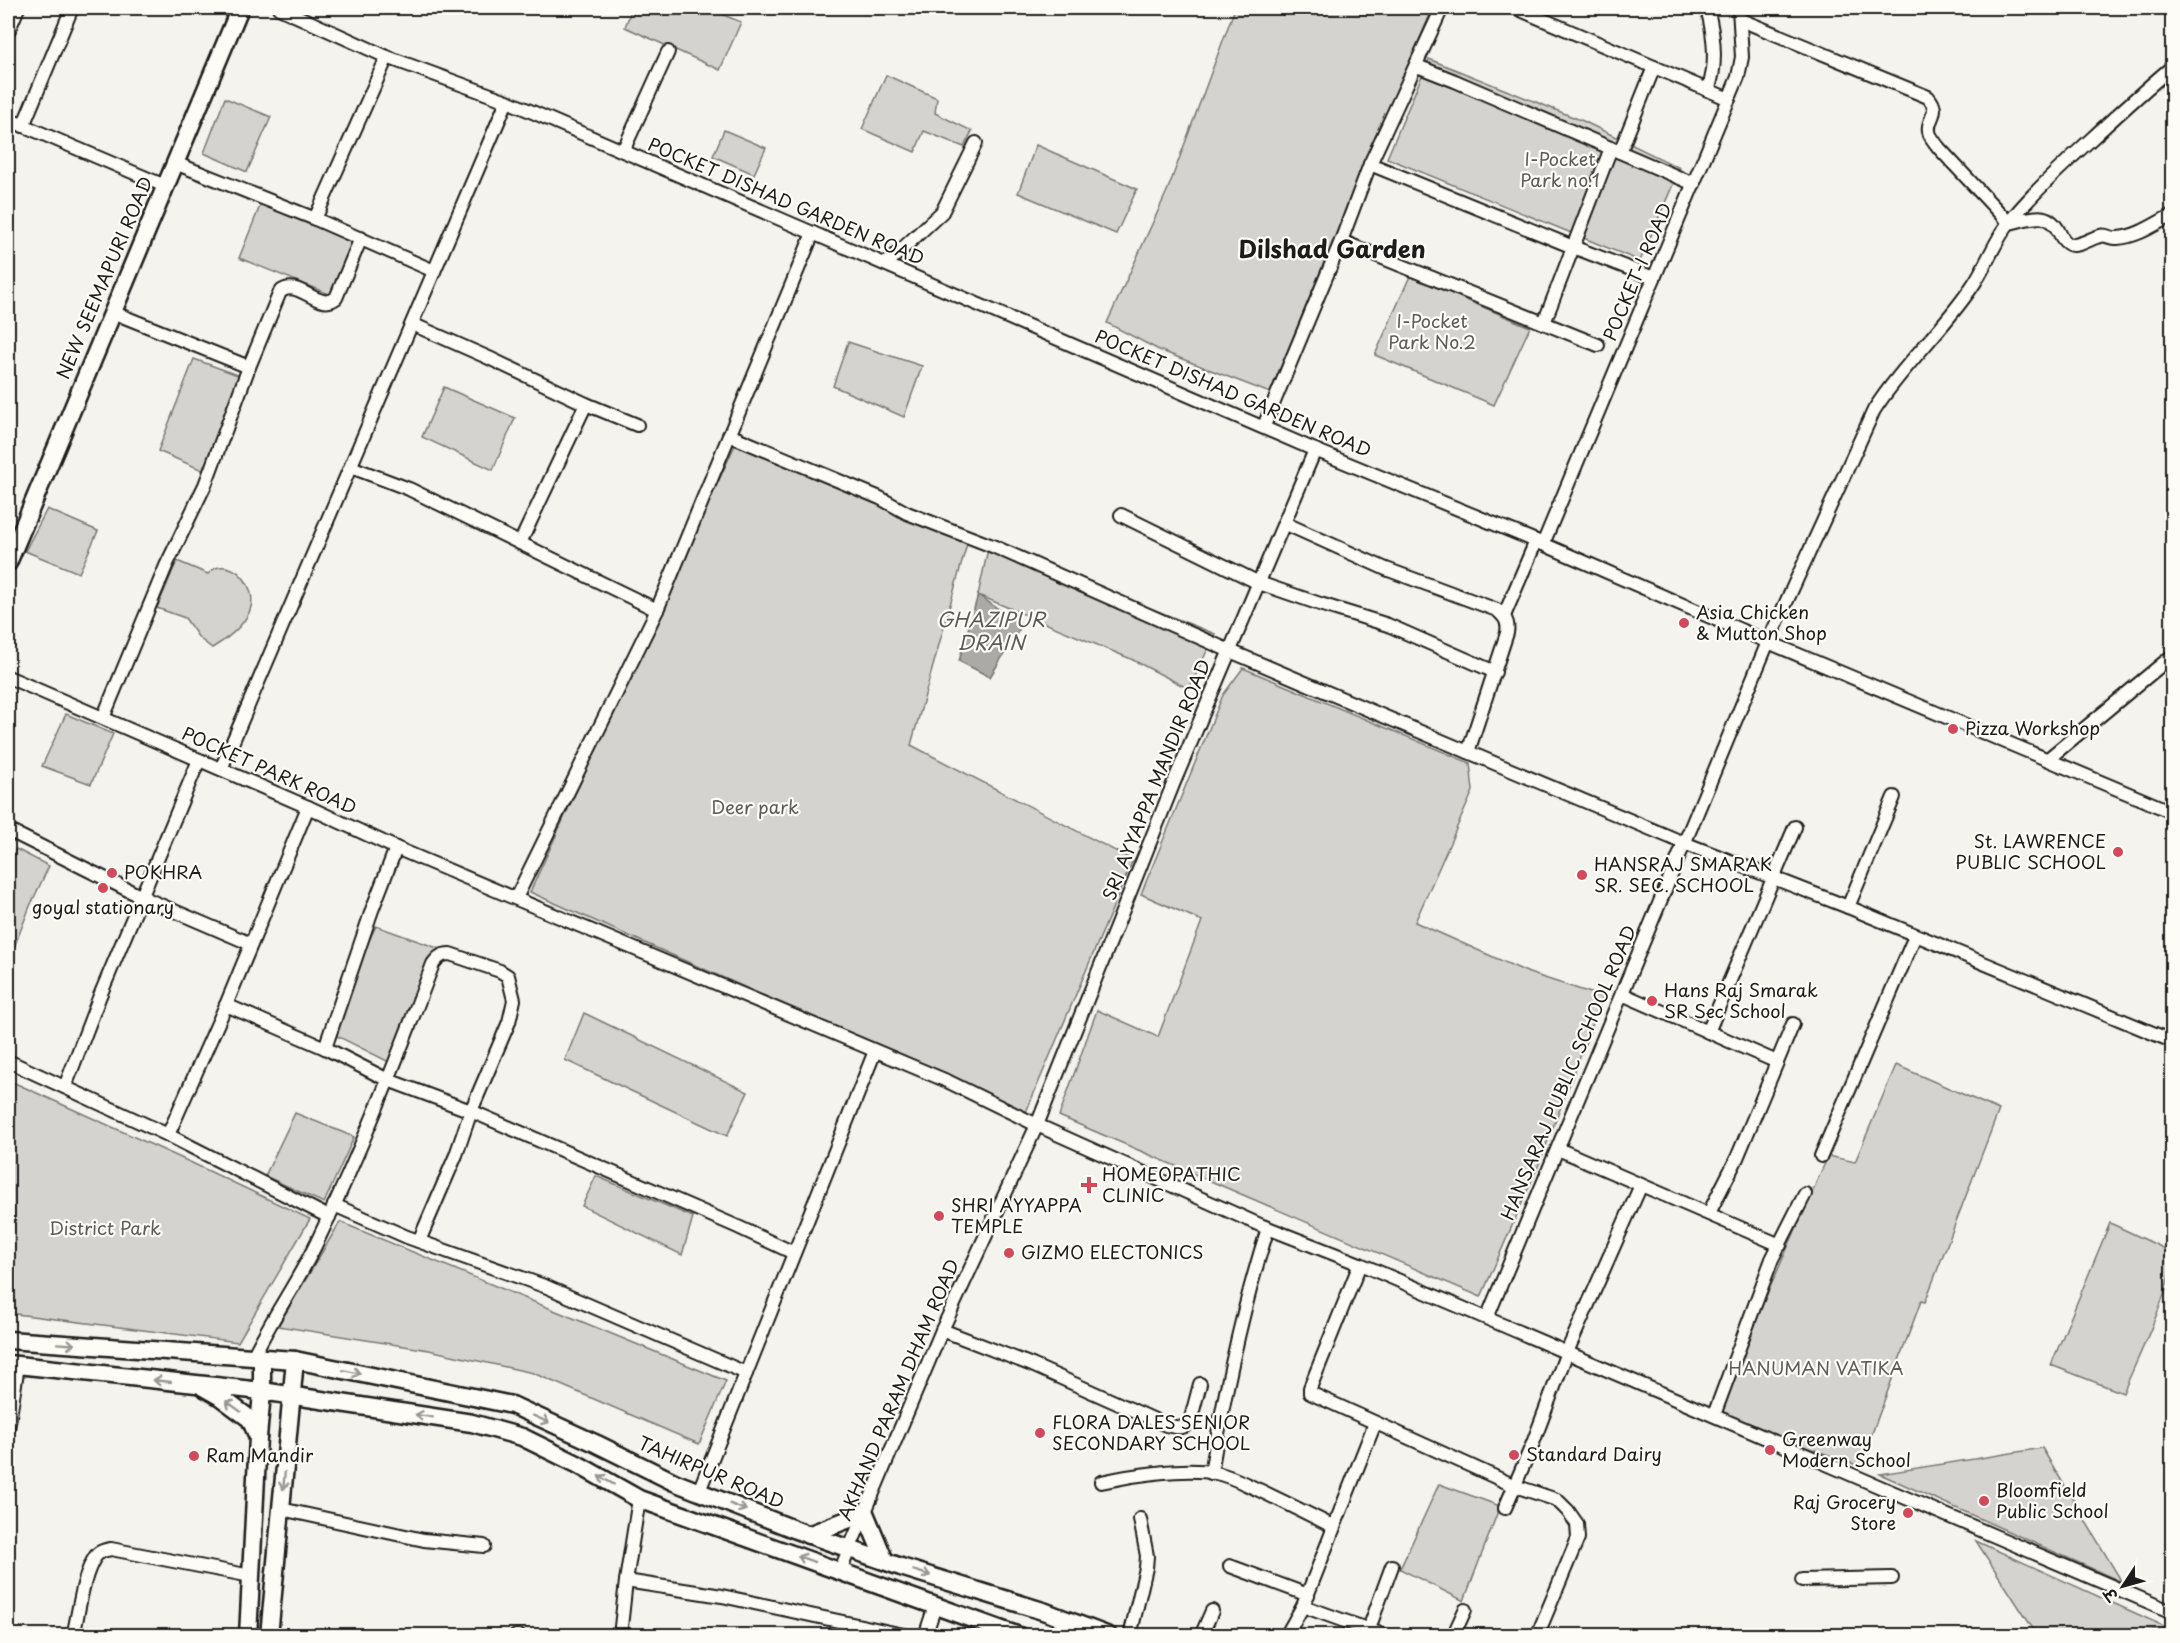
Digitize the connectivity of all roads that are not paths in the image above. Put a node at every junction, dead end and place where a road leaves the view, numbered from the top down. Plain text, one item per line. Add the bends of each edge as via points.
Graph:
1 (18, 8) edge
2 (72, 8) edge
3 (231, 8) edge
4 (240, 8) edge
5 (279, 8) edge
6 (1442, 8) edge
7 (1516, 8) edge
8 (1707, 8) edge
9 (1740, 14) edge
10 (8, 32) edge
11 (668, 52) dead end
12 (387, 57) junction
13 (1417, 66) junction
14 (1654, 67) junction
15 (2172, 67) edge
16 (1708, 90) junction
17 (1729, 99) junction
18 (507, 101) junction
19 (8, 119) edge
20 (23, 126) junction
21 (976, 143) dead end
22 (1615, 150) junction
23 (623, 151) junction
24 (175, 163) junction
25 (1370, 164) junction
26 (1694, 184) junction
27 (162, 185) junction
28 (2172, 215) edge
29 (315, 219) junction
30 (2009, 223) junction
31 (813, 233) junction
32 (361, 238) junction
33 (1341, 240) junction
34 (1573, 247) junction
35 (886, 264) junction
36 (434, 271) junction
37 (1654, 278) junction
38 (112, 312) junction
39 (1544, 322) junction
40 (412, 324) junction
41 (1598, 345) dead end
42 (249, 367) junction
43 (586, 405) junction
44 (637, 425) dead end
45 (1264, 426) junction
46 (729, 435) junction
47 (1315, 450) junction
48 (351, 467) junction
49 (1121, 515) dead end
50 (1284, 523) junction
51 (8, 540) edge
52 (520, 543) junction
53 (1540, 543) junction
54 (8, 563) edge
55 (1259, 583) junction
56 (657, 610) junction
57 (1504, 616) junction
58 (1768, 642) junction
59 (1230, 651) junction
60 (2172, 656) edge
61 (1495, 672) junction
62 (8, 677) edge
63 (103, 718) junction
64 (1468, 752) junction
65 (2048, 759) junction
66 (199, 760) junction
67 (221, 769) junction
68 (1894, 797) dead end
69 (308, 807) junction
70 (2172, 812) edge
71 (1795, 827) dead end
72 (8, 830) edge
73 (1684, 843) junction
74 (396, 848) junction
75 (1773, 879) junction
76 (141, 897) junction
77 (516, 898) junction
78 (1848, 907) junction
79 (1915, 936) junction
80 (251, 944) junction
81 (1622, 994) junction
82 (226, 1005) junction
83 (1793, 1024) dead end
84 (1708, 1032) junction
85 (2172, 1041) edge
86 (325, 1048) junction
87 (875, 1051) junction
88 (8, 1061) edge
89 (1777, 1062) junction
90 (388, 1080) junction
91 (66, 1087) junction
92 (471, 1111) junction
93 (1037, 1125) junction
94 (168, 1135) junction
95 (1557, 1149) junction
96 (1821, 1156) dead end
97 (1641, 1185) junction
98 (1804, 1194) dead end
99 (332, 1211) junction
100 (1709, 1213) junction
101 (1268, 1228) junction
102 (418, 1241) junction
103 (1780, 1245) junction
104 (794, 1253) junction
105 (1360, 1264) junction
106 (1487, 1318) junction
107 (942, 1330) junction
108 (8, 1340) edge
109 (1567, 1352) junction
110 (257, 1358) junction
111 (295, 1360) junction
112 (13, 1365) edge
113 (746, 1373) junction
114 (1200, 1384) dead end
115 (199, 1385) junction
116 (262, 1391) junction
117 (292, 1396) junction
118 (9, 1414) edge
119 (1714, 1415) junction
120 (1375, 1423) junction
121 (8, 1429) edge
122 (258, 1437) junction
123 (1211, 1473) junction
124 (1101, 1482) dead end
125 (1515, 1486) junction
126 (699, 1491) junction
127 (639, 1499) junction
128 (1505, 1508) dead end
129 (281, 1509) junction
130 (865, 1513) junction
131 (1140, 1519) dead end
132 (1334, 1527) junction
133 (808, 1535) junction
134 (484, 1546) dead end
135 (849, 1549) junction
136 (885, 1561) junction
137 (1230, 1566) dead end
138 (1392, 1566) dead end
139 (840, 1571) junction
140 (251, 1576) junction
141 (1892, 1578) dead end
142 (1802, 1580) dead end
143 (626, 1581) junction
144 (1306, 1600) junction
145 (935, 1606) junction
146 (1465, 1610) dead end
147 (1212, 1611) dead end
148 (2172, 1612) edge
149 (1368, 1632) edge
150 (73, 1635) edge
151 (248, 1635) edge
152 (269, 1635) edge
153 (281, 1635) edge
154 (620, 1635) edge
155 (908, 1635) edge
156 (925, 1635) edge
157 (1019, 1635) edge
158 (1109, 1635) edge
159 (1130, 1635) edge
160 (1201, 1635) edge
161 (1286, 1635) edge
162 (1386, 1635) edge
163 (1453, 1635) edge
164 (1537, 1635) edge

1 - 10 street
2 - 20 street
3 - 27 main road, NEW SEEMAPURI ROAD via 182,125
4 - 24 main road, NEW SEEMAPURI ROAD
5 - 12 street, POCKET DISHAD GARDEN ROAD
6 - 13 street
7 - 14 street
8 - 16 street via 1714,75
9 - 17 street, POCKET-I ROAD via 1742,57
9 - 30 street via 1928,97 1935,112 1930,135
11 - 23 street
12 - 18 street, POCKET DISHAD GARDEN ROAD
12 - 29 street
13 - 22 street
13 - 25 street
14 - 16 street
14 - 22 street
15 - 30 street, HANSARAJ PUBLIC SCHOOL ROAD via 2054,174
16 - 17 street
17 - 26 street, POCKET-I ROAD
18 - 23 street, POCKET DISHAD GARDEN ROAD
18 - 36 street
19 - 20 street
20 - 27 street
21 - 35 street via 942,212
22 - 26 street
22 - 34 street
23 - 31 street, POCKET DISHAD GARDEN ROAD
24 - 27 main road, NEW SEEMAPURI ROAD
24 - 29 street
25 - 33 street
25 - 34 street
26 - 37 street, POCKET-I ROAD
27 - 38 main road, NEW SEEMAPURI ROAD
27 - 51 main road, NEW SEEMAPURI ROAD via 143,218
28 - 30 street via 2140,232 2116,238 2103,234 2073,245 2067,244 2055,223 2043,216
29 - 32 street
30 - 58 street, HANSARAJ PUBLIC SCHOOL ROAD via 1972,287 1874,410
31 - 35 street, POCKET DISHAD GARDEN ROAD
31 - 46 street
32 - 36 street
32 - 42 street via 331,302 292,287 280,292
33 - 39 street
33 - 45 street
34 - 37 street
34 - 39 street
35 - 45 street, POCKET DISHAD GARDEN ROAD
36 - 40 street
37 - 53 street, POCKET-I ROAD
38 - 42 street
38 - 54 main road, NEW SEEMAPURI ROAD
39 - 41 street
40 - 43 street
40 - 48 street
42 - 63 street via 205,485 166,566
43 - 44 street
43 - 52 street
45 - 47 street, POCKET DISHAD GARDEN ROAD
46 - 56 street
46 - 59 street
47 - 50 street, SRI AYYAPPA MANDIR ROAD
47 - 53 street, POCKET DISHAD GARDEN ROAD
48 - 52 street via 409,489
48 - 67 street
49 - 55 street
50 - 55 street, SRI AYYAPPA MANDIR ROAD
50 - 57 street
52 - 56 street
53 - 57 street, POCKET-I ROAD
53 - 58 street, POCKET DISHAD GARDEN ROAD
55 - 59 street, SRI AYYAPPA MANDIR ROAD
55 - 61 street via 1388,625
56 - 77 street
57 - 61 street via 1508,633
58 - 65 street, POCKET DISHAD GARDEN ROAD
58 - 73 street, HANSARAJ PUBLIC SCHOOL ROAD
59 - 64 street
59 - 93 street, SRI AYYAPPA MANDIR ROAD
60 - 65 street
61 - 64 street
62 - 63 street, POCKET PARK ROAD
63 - 66 street, POCKET PARK ROAD
64 - 73 street
65 - 70 street, POCKET DISHAD GARDEN ROAD
66 - 67 street, POCKET PARK ROAD
66 - 76 street
67 - 69 street, POCKET PARK ROAD
68 - 78 street
69 - 74 street, POCKET PARK ROAD
69 - 80 street
71 - 75 street
72 - 76 street
73 - 75 street
73 - 81 street, HANSARAJ PUBLIC SCHOOL ROAD
74 - 77 street, POCKET PARK ROAD
74 - 86 street
75 - 78 street
75 - 84 street
76 - 80 street
76 - 91 street
77 - 87 street, POCKET PARK ROAD
78 - 79 street
79 - 85 street
79 - 96 street
80 - 82 street
81 - 84 street
81 - 95 street, HANSARAJ PUBLIC SCHOOL ROAD
82 - 86 street
82 - 94 street
83 - 89 street
84 - 89 street
86 - 90 street
87 - 93 street, POCKET PARK ROAD
87 - 104 street
88 - 91 street
89 - 100 street
90 - 92 street
90 - 92 street via 437,958 450,954 500,971 508,976 514,1000 509,1022
90 - 99 street
91 - 94 street
92 - 102 street
92 - 104 street
93 - 101 street, POCKET PARK ROAD
93 - 107 street, AKHAND PARAM DHAM ROAD
94 - 99 street
95 - 97 street
95 - 106 street, HANSARAJ PUBLIC SCHOOL ROAD
97 - 100 street
97 - 109 street
98 - 103 street
99 - 102 street
99 - 110 street via 267,1326
100 - 103 street
101 - 105 street, POCKET PARK ROAD
101 - 123 street via 1233,1352
102 - 113 street via 547,1287
103 - 119 street
104 - 113 street
105 - 106 street, POCKET PARK ROAD
105 - 120 street via 1310,1393
106 - 109 street, POCKET PARK ROAD
107 - 114 street via 1179,1428 1190,1422
107 - 130 street, AKHAND PARAM DHAM ROAD
108 -> 110 main road, TAHIRPUR ROAD
109 - 119 street, POCKET PARK ROAD
109 - 125 street
110 - 111 main road, TAHIRPUR ROAD
110 - 116 main road
111 - 117 main road
111 -> 126 main road, TAHIRPUR ROAD via 512,1405
115 -> 112 main road
112 - 118 street
113 - 126 street
115 - 116 main road
122 -> 115 main road via 250,1419
116 - 117 main road
116 - 122 main road
127 -> 117 main road via 522,1437 472,1423
117 -> 129 main road
118 - 121 street
119 - 148 street, POCKET PARK ROAD
120 - 125 street
120 - 132 street
122 - 140 main road
123 - 124 street via 1167,1473
123 - 132 street via 1239,1481
125 - 128 street
125 - 164 street via 1557,1500 1577,1524 1578,1538
126 -> 133 main road, TAHIRPUR ROAD
139 -> 127 main road
127 - 143 street
129 - 134 street via 424,1540
129 - 152 main road
130 - 133 main road
130 - 135 street, AKHAND PARAM DHAM ROAD
130 - 136 main road
131 - 159 street via 1146,1568
132 - 144 street
133 - 135 main road, TAHIRPUR ROAD
135 - 136 main road, TAHIRPUR ROAD
135 - 139 street, AKHAND PARAM DHAM ROAD
136 -> 158 main road, TAHIRPUR ROAD
137 - 144 street
138 - 149 street
139 - 145 main road
140 - 150 street via 111,1549 102,1551 95,1556 85,1582
140 - 151 main road
141 - 142 street
143 - 154 street
143 - 155 street via 722,1596
144 - 149 street
144 - 161 street
145 - 156 street
145 - 157 main road
146 - 163 street
147 - 160 street
149 - 162 street
152 - 153 street

